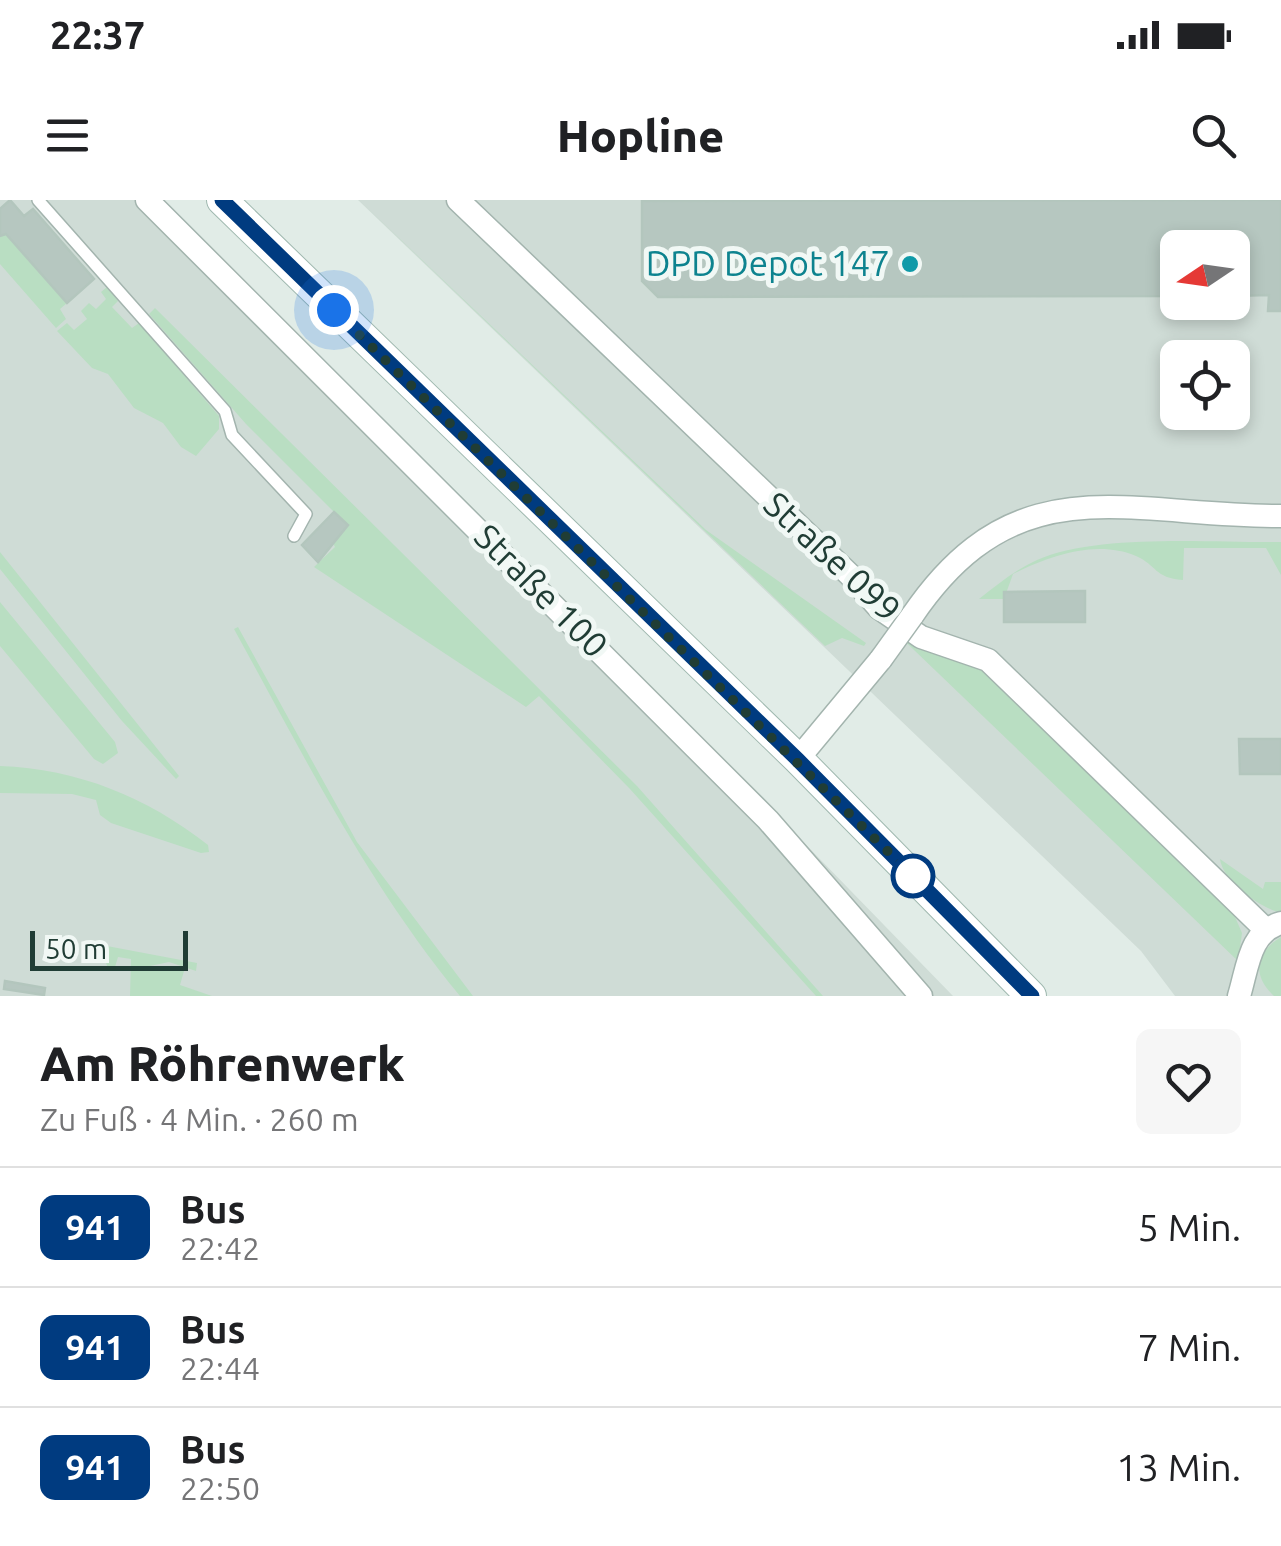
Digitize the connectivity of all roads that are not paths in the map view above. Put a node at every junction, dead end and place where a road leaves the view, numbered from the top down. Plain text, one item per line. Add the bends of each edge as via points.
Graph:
1 (38, 200) edge
2 (147, 200) edge
3 (222, 200) edge
4 (458, 200) edge
5 (1281, 516) edge
6 (294, 536) dead end
7 (798, 760) junction
8 (1272, 925) edge
9 (922, 996) edge
10 (1032, 996) edge
11 (1239, 996) edge

1 - 6 lane via 225,411 232,436 306,514
2 - 9 street, Straße 100 via 768,820
3 - 7 main road
4 - 8 street, Straße 099 via 878,608 921,638 988,660
5 - 7 street, bridge via 1077,505 1021,518 961,555
7 - 10 main road
8 - 11 street via 1256,938

